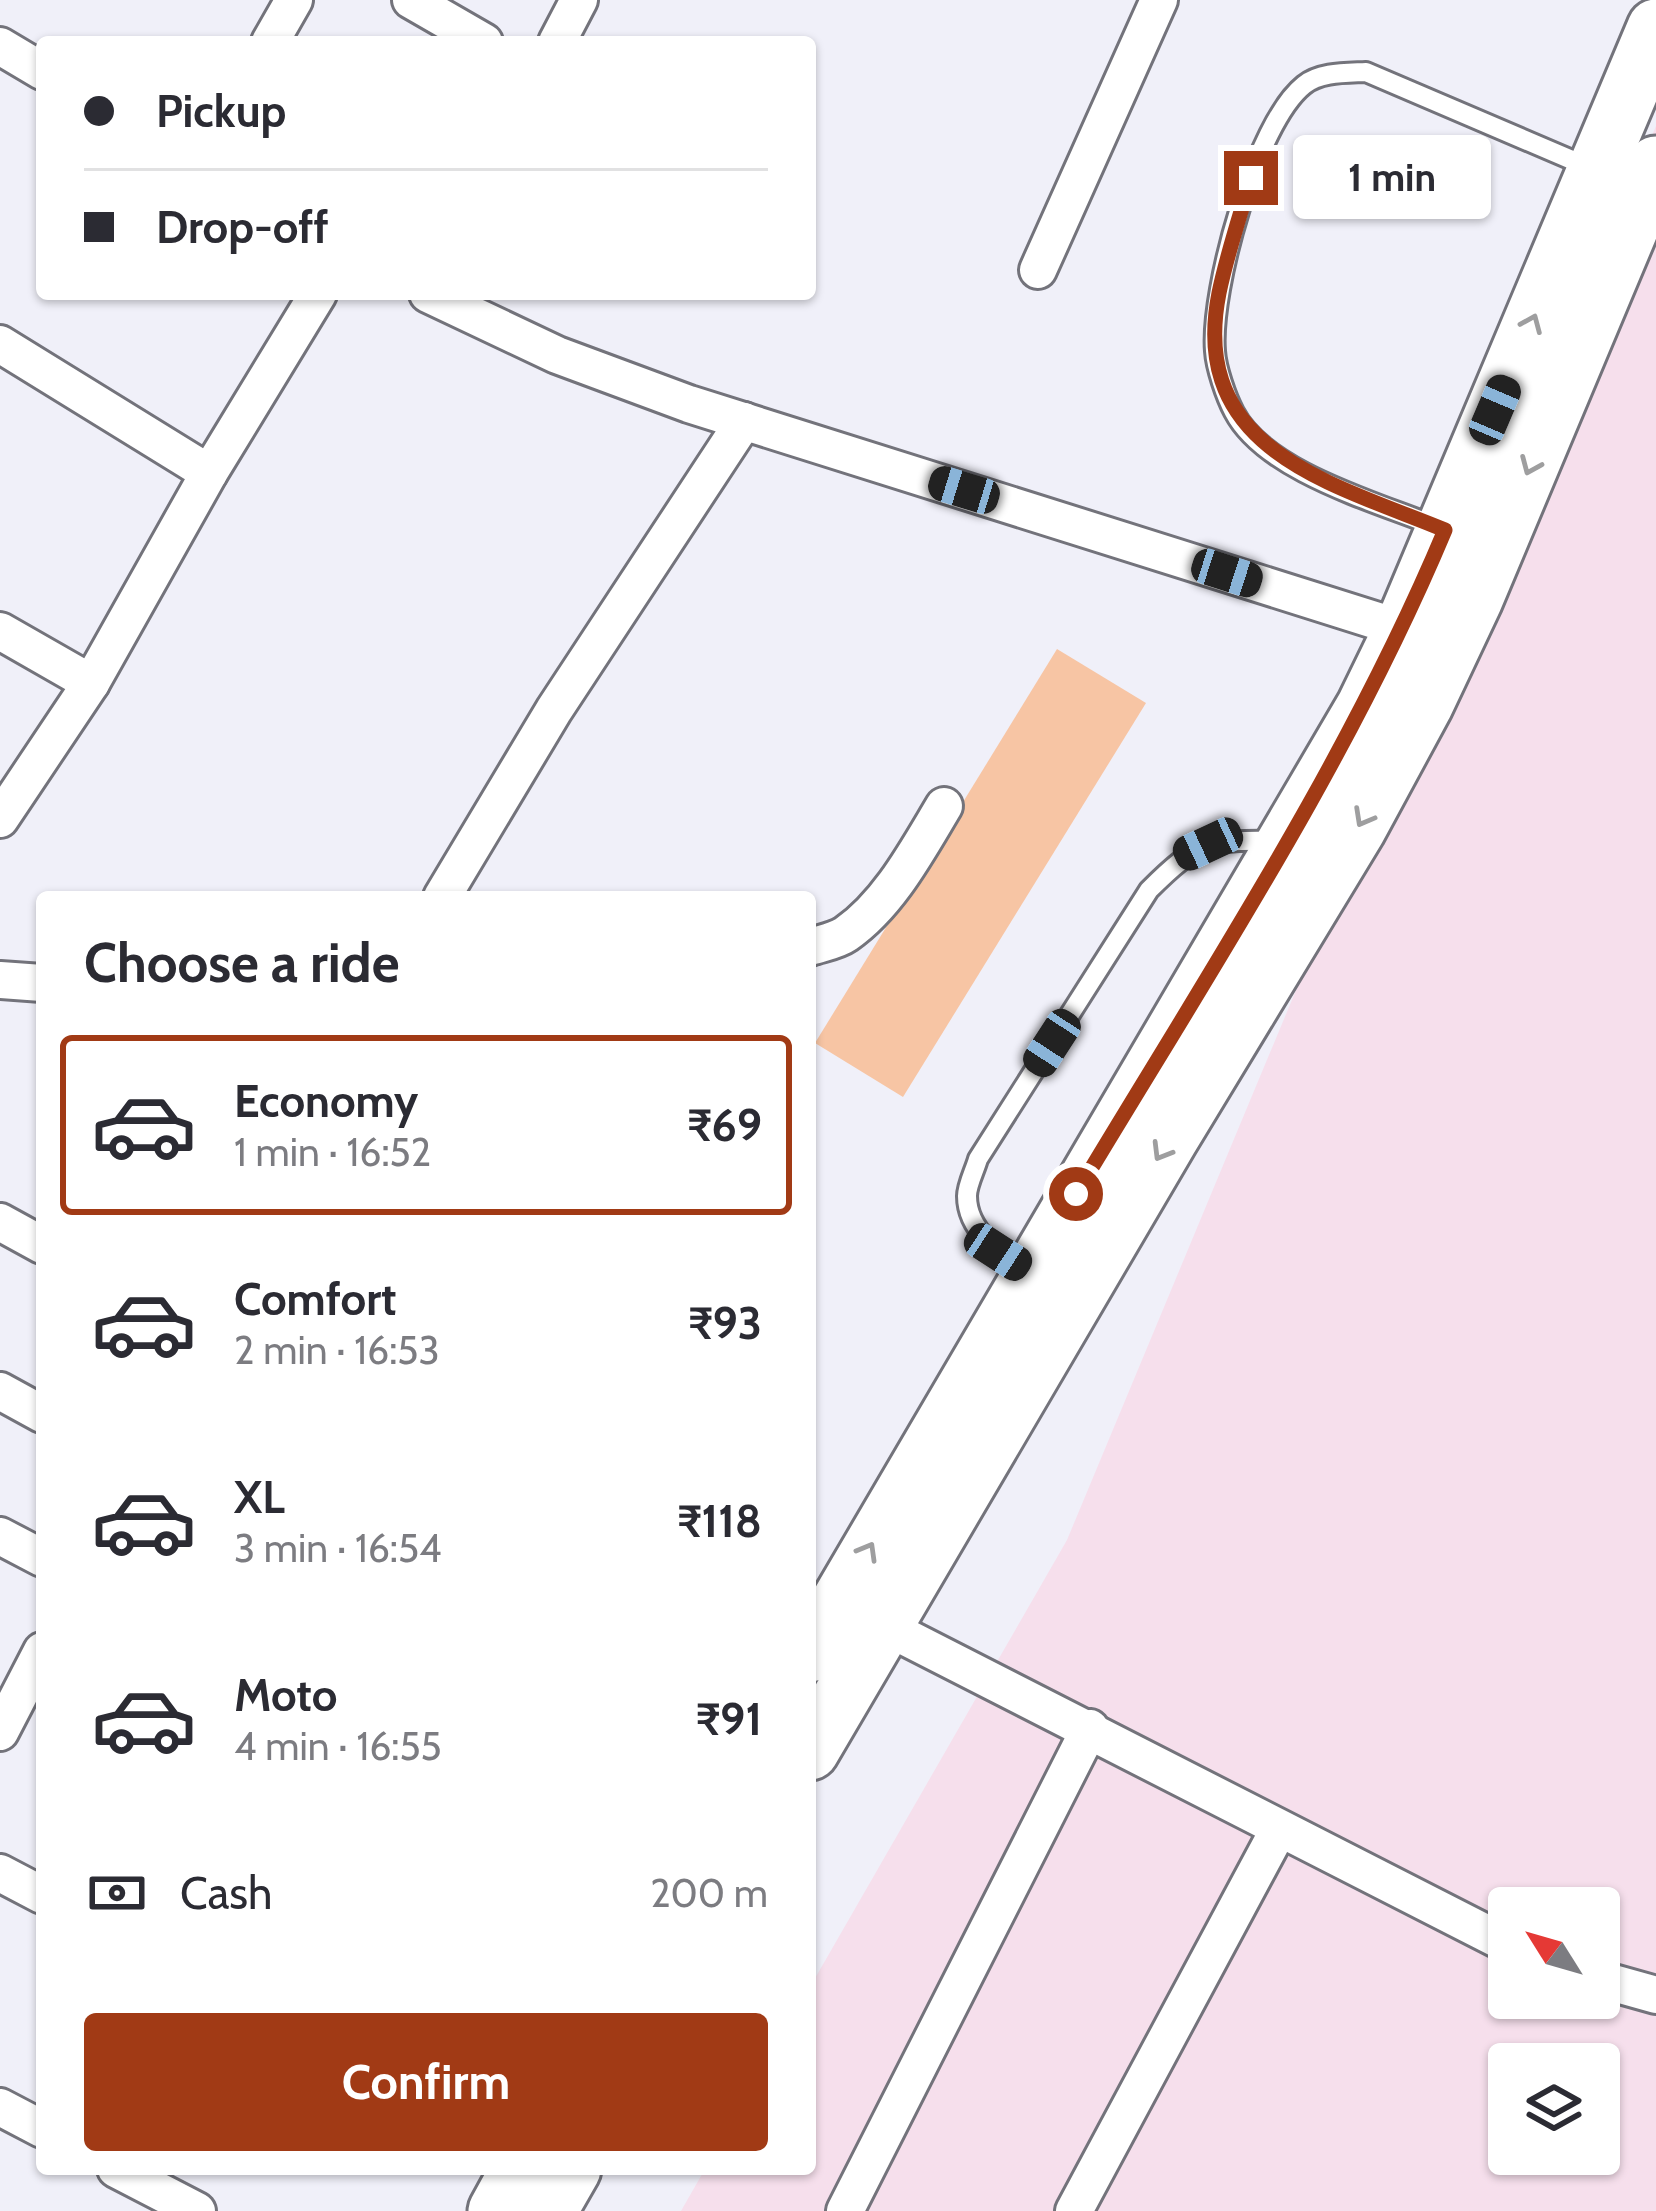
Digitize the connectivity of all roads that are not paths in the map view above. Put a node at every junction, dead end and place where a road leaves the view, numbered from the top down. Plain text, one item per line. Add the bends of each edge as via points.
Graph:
1 (294, 0) edge
2 (411, 0) edge
3 (578, 0) edge
4 (1159, 0) edge
5 (1656, 28) edge
6 (273, 36) edge
7 (474, 36) edge
8 (560, 36) edge
9 (0, 46) edge
10 (36, 67) edge
11 (1656, 164) edge
12 (1596, 170) junction
13 (1038, 270) dead end
14 (314, 300) edge
15 (454, 300) edge
16 (485, 307) edge
17 (0, 344) edge
18 (744, 421) junction
19 (209, 473) junction
20 (1445, 530) junction
21 (1403, 629) junction
22 (0, 632) edge
23 (91, 683) junction
24 (944, 806) dead end
25 (0, 819) edge
26 (1287, 841) junction
27 (446, 891) edge
28 (816, 944) edge
29 (0, 980) edge
30 (36, 983) edge
31 (0, 1222) edge
32 (36, 1242) edge
33 (1030, 1273) junction
34 (0, 1391) edge
35 (36, 1411) edge
36 (0, 1536) edge
37 (36, 1555) edge
38 (882, 1625) junction
39 (816, 1643) edge
40 (36, 1663) edge
41 (1090, 1728) junction
42 (0, 1732) edge
43 (816, 1740) edge
44 (1279, 1829) junction
45 (0, 1873) edge
46 (36, 1892) edge
47 (1488, 1934) edge
48 (1620, 1985) edge
49 (1656, 1995) edge
50 (0, 2107) edge
51 (36, 2126) edge
52 (517, 2175) edge
53 (569, 2175) edge
54 (138, 2184) edge
55 (197, 2211) edge
56 (497, 2211) edge
57 (548, 2211) edge
58 (844, 2211) edge
59 (1074, 2211) edge

1 - 6 street
2 - 7 street
3 - 8 street
4 - 13 street
5 - 12 main road
9 - 10 street
11 -> 38 main road via 1424,705
20 -> 12 main road
12 - 20 lane via 1366,72 1307,81 1269,131 1218,296 1215,353 1235,414 1296,469
14 - 19 street
15 - 16 street
16 - 18 street via 557,355
17 - 19 street
18 - 21 street
18 - 27 street
19 - 23 street
20 - 21 main road
21 - 26 main road
22 - 23 street
23 - 25 street
24 - 28 street via 876,907 842,938
26 - 33 main road
26 - 33 lane via 1208,844 1149,890 978,1159 967,1196 974,1224
29 - 30 street
31 - 32 street
39 -> 33 main road
34 - 35 street
36 - 37 street
38 - 41 street
38 - 43 main road
40 - 42 street
41 - 44 street
41 - 58 street
44 - 47 street
44 - 59 street
45 - 46 street
48 - 49 street
50 - 51 street
52 - 56 main road
53 - 57 main road
54 - 55 street

